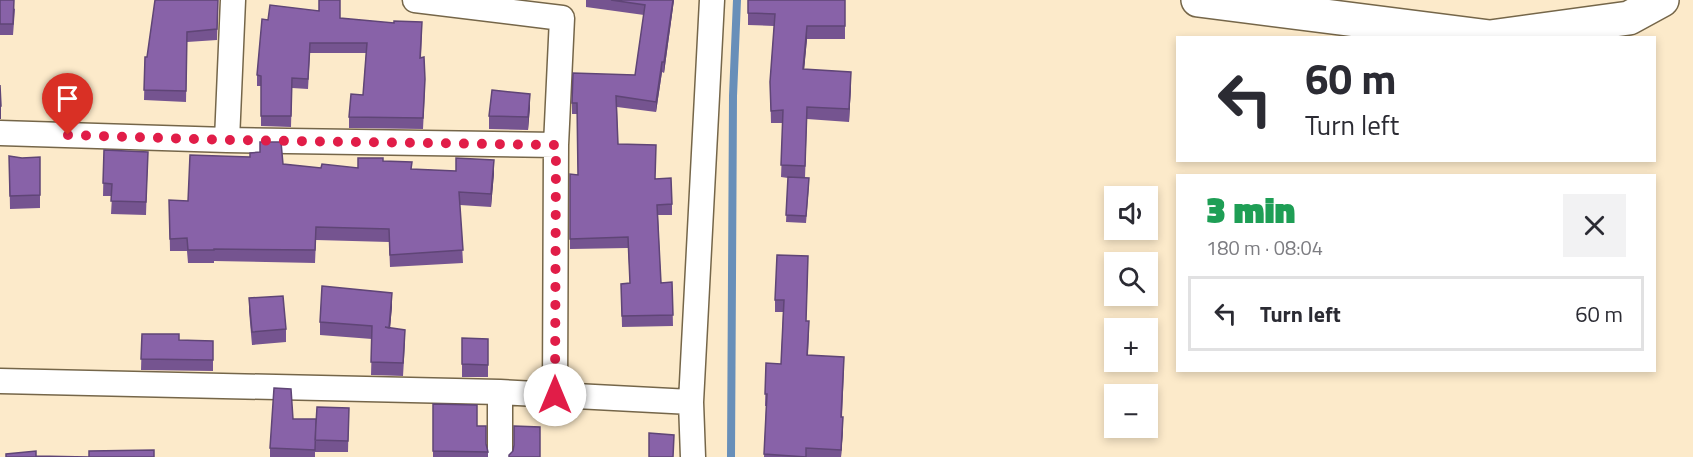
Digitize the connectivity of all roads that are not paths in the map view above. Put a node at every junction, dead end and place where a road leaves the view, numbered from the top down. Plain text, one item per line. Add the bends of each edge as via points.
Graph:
1 (233, 0) edge
2 (415, 0) edge
3 (712, 0) edge
4 (1198, 0) edge
5 (1662, 0) edge
6 (1482, 36) edge
7 (1497, 36) edge
8 (0, 133) edge
9 (227, 140) junction
10 (556, 145) junction
11 (0, 381) edge
12 (500, 392) junction
13 (555, 395) junction
14 (691, 402) junction
15 (500, 457) edge
16 (693, 457) edge

1 - 9 street
2 - 10 street via 562,18
3 - 14 street
4 - 6 street
5 - 7 street via 1629,18
8 - 9 street
9 - 10 street
10 - 13 street
11 - 12 street
12 - 13 street
12 - 15 street
13 - 14 street
14 - 16 street

